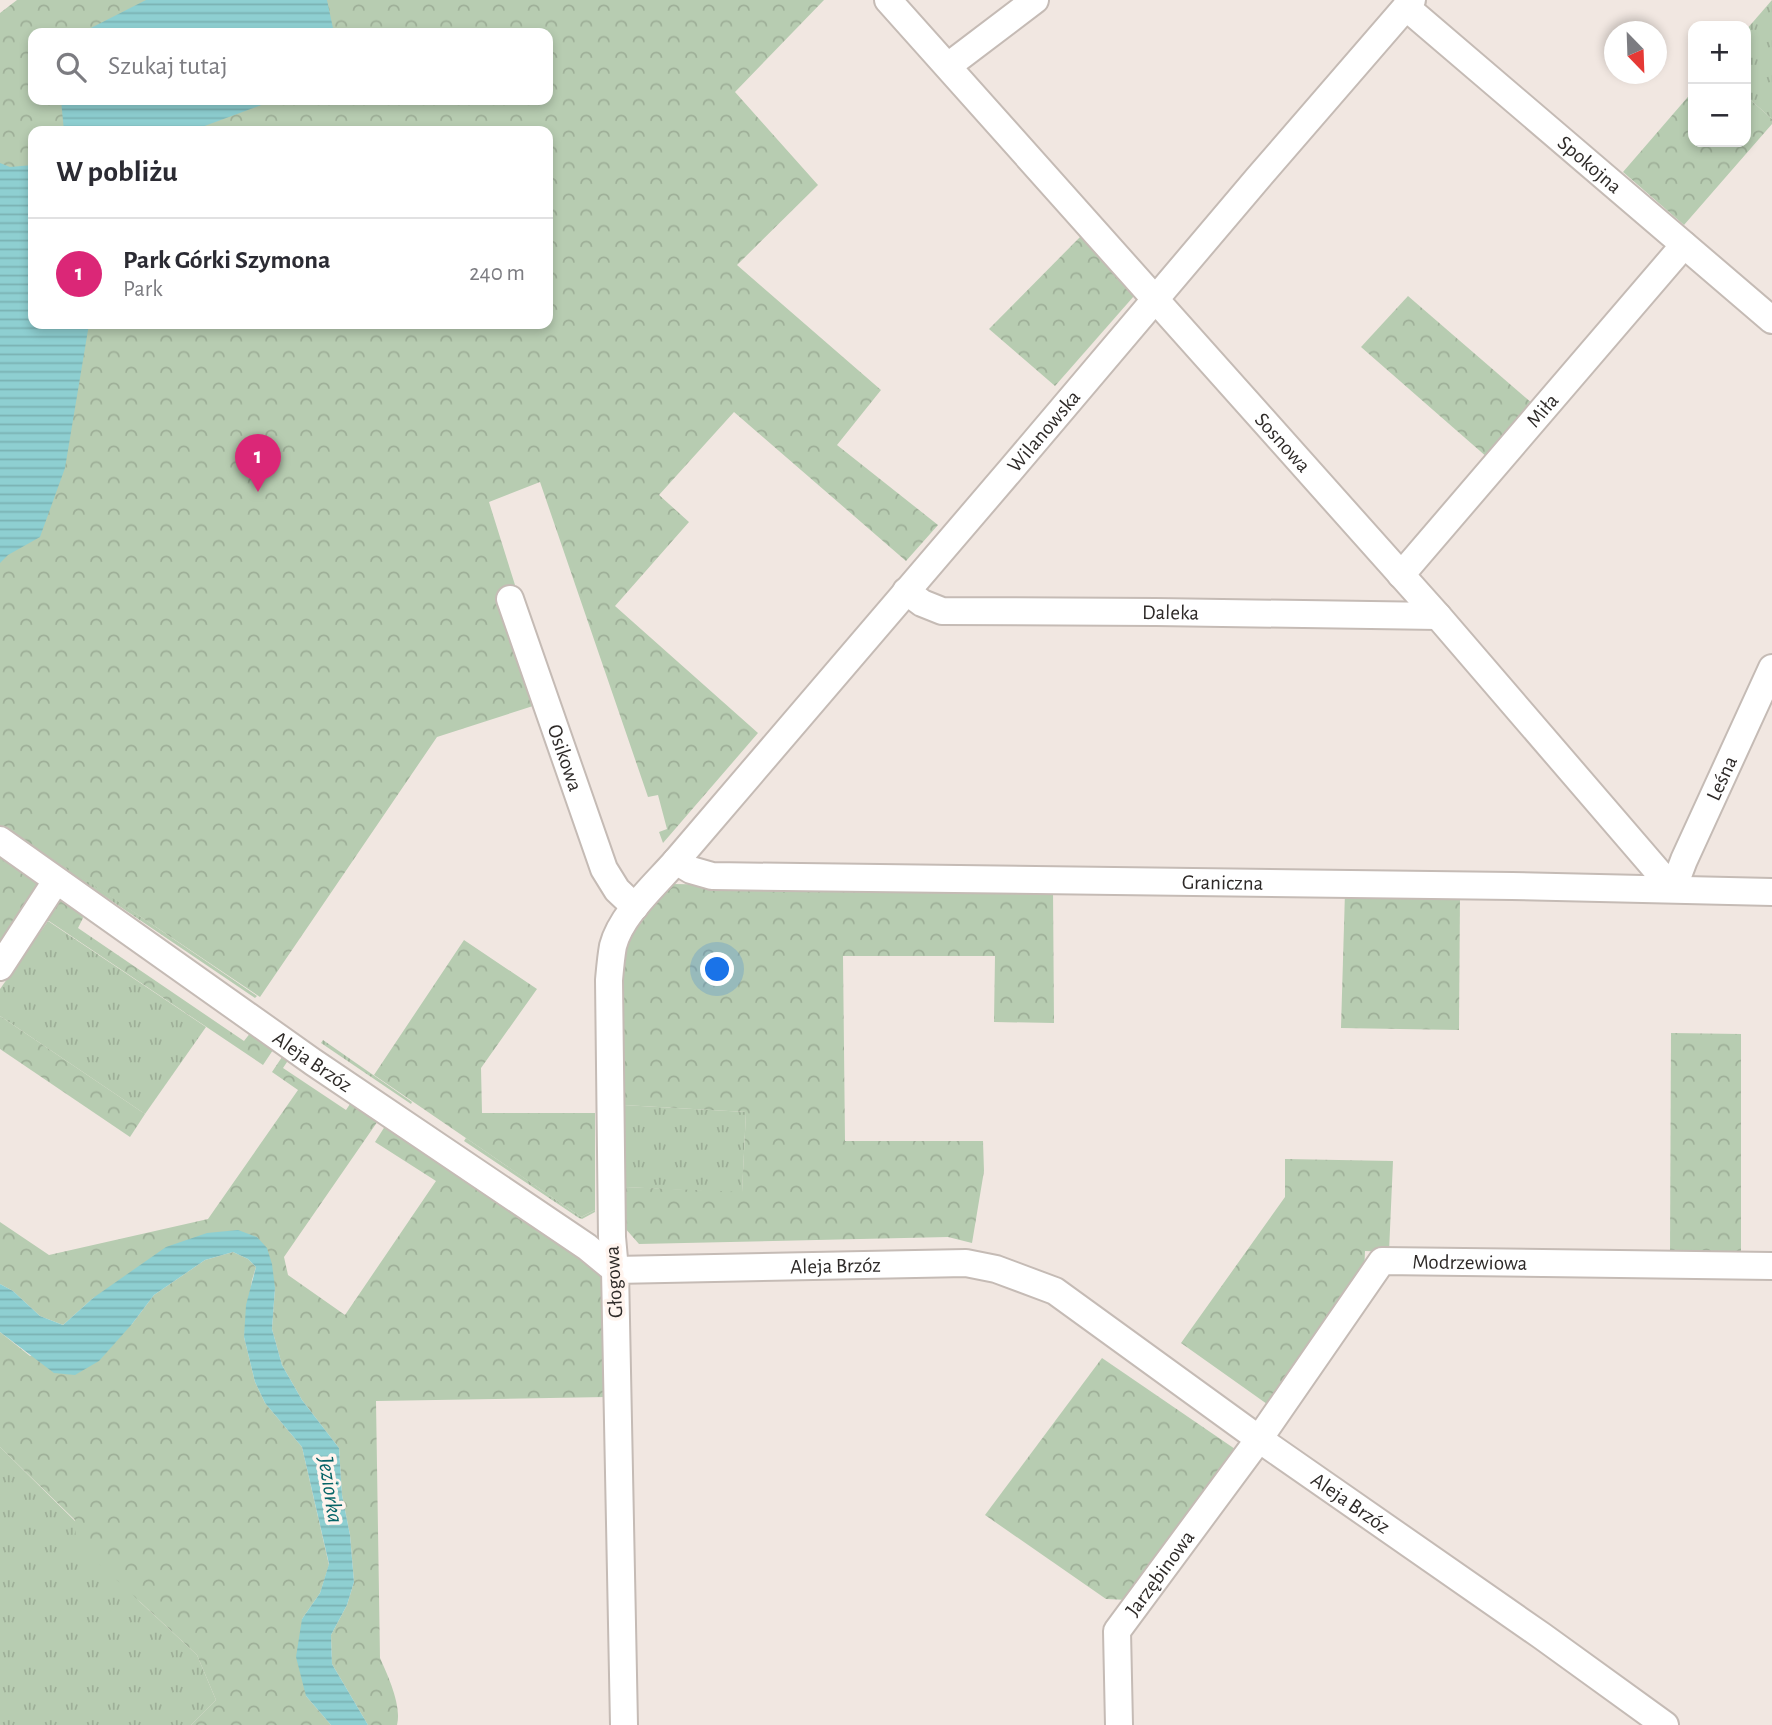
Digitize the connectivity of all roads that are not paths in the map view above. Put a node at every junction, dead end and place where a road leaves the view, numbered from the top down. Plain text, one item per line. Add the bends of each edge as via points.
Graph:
1 (888, 0) edge
2 (1035, 0) edge
3 (1409, 3) edge
4 (948, 66) junction
5 (1684, 245) junction
6 (1155, 298) junction
7 (1772, 320) edge
8 (1401, 575) junction
9 (906, 591) junction
10 (510, 599) dead end
11 (1438, 617) junction
12 (1772, 668) edge
13 (0, 840) edge
14 (676, 861) junction
15 (56, 881) junction
16 (1673, 889) junction
17 (1772, 892) edge
18 (635, 907) junction
19 (0, 967) edge
20 (1772, 1266) edge
21 (615, 1269) junction
22 (1259, 1438) junction
23 (624, 1725) edge
24 (1119, 1725) edge
25 (1665, 1725) edge

1 - 4 street, Sosnowa
2 - 4 street
3 - 5 street, Spokojna
3 - 6 street, Wilanowska
4 - 6 street, Sosnowa
5 - 7 street, Spokojna
5 - 8 street, Miła
6 - 8 street, Sosnowa
6 - 9 street, Wilanowska
8 - 11 street, Sosnowa
9 - 11 street, Daleka via 942,611
9 - 14 street, Wilanowska
10 - 18 street, Osikowa via 604,869
11 - 16 street, Sosnowa
12 - 16 street, Leśna
13 - 15 street, Aleja Brzóz
14 - 16 street, Graniczna via 712,876
14 - 18 street, Głogowa
15 - 19 street
15 - 21 street, Aleja Brzóz
16 - 17 street, Graniczna
18 - 21 street, Głogowa via 613,946 609,980
20 - 22 street, Modrzewiowa via 1382,1261
21 - 22 street, Aleja Brzóz via 966,1263 996,1269 1055,1291
21 - 23 street, Głogowa
22 - 24 street, Jarzębinowa via 1117,1631
22 - 25 street, Aleja Brzóz

